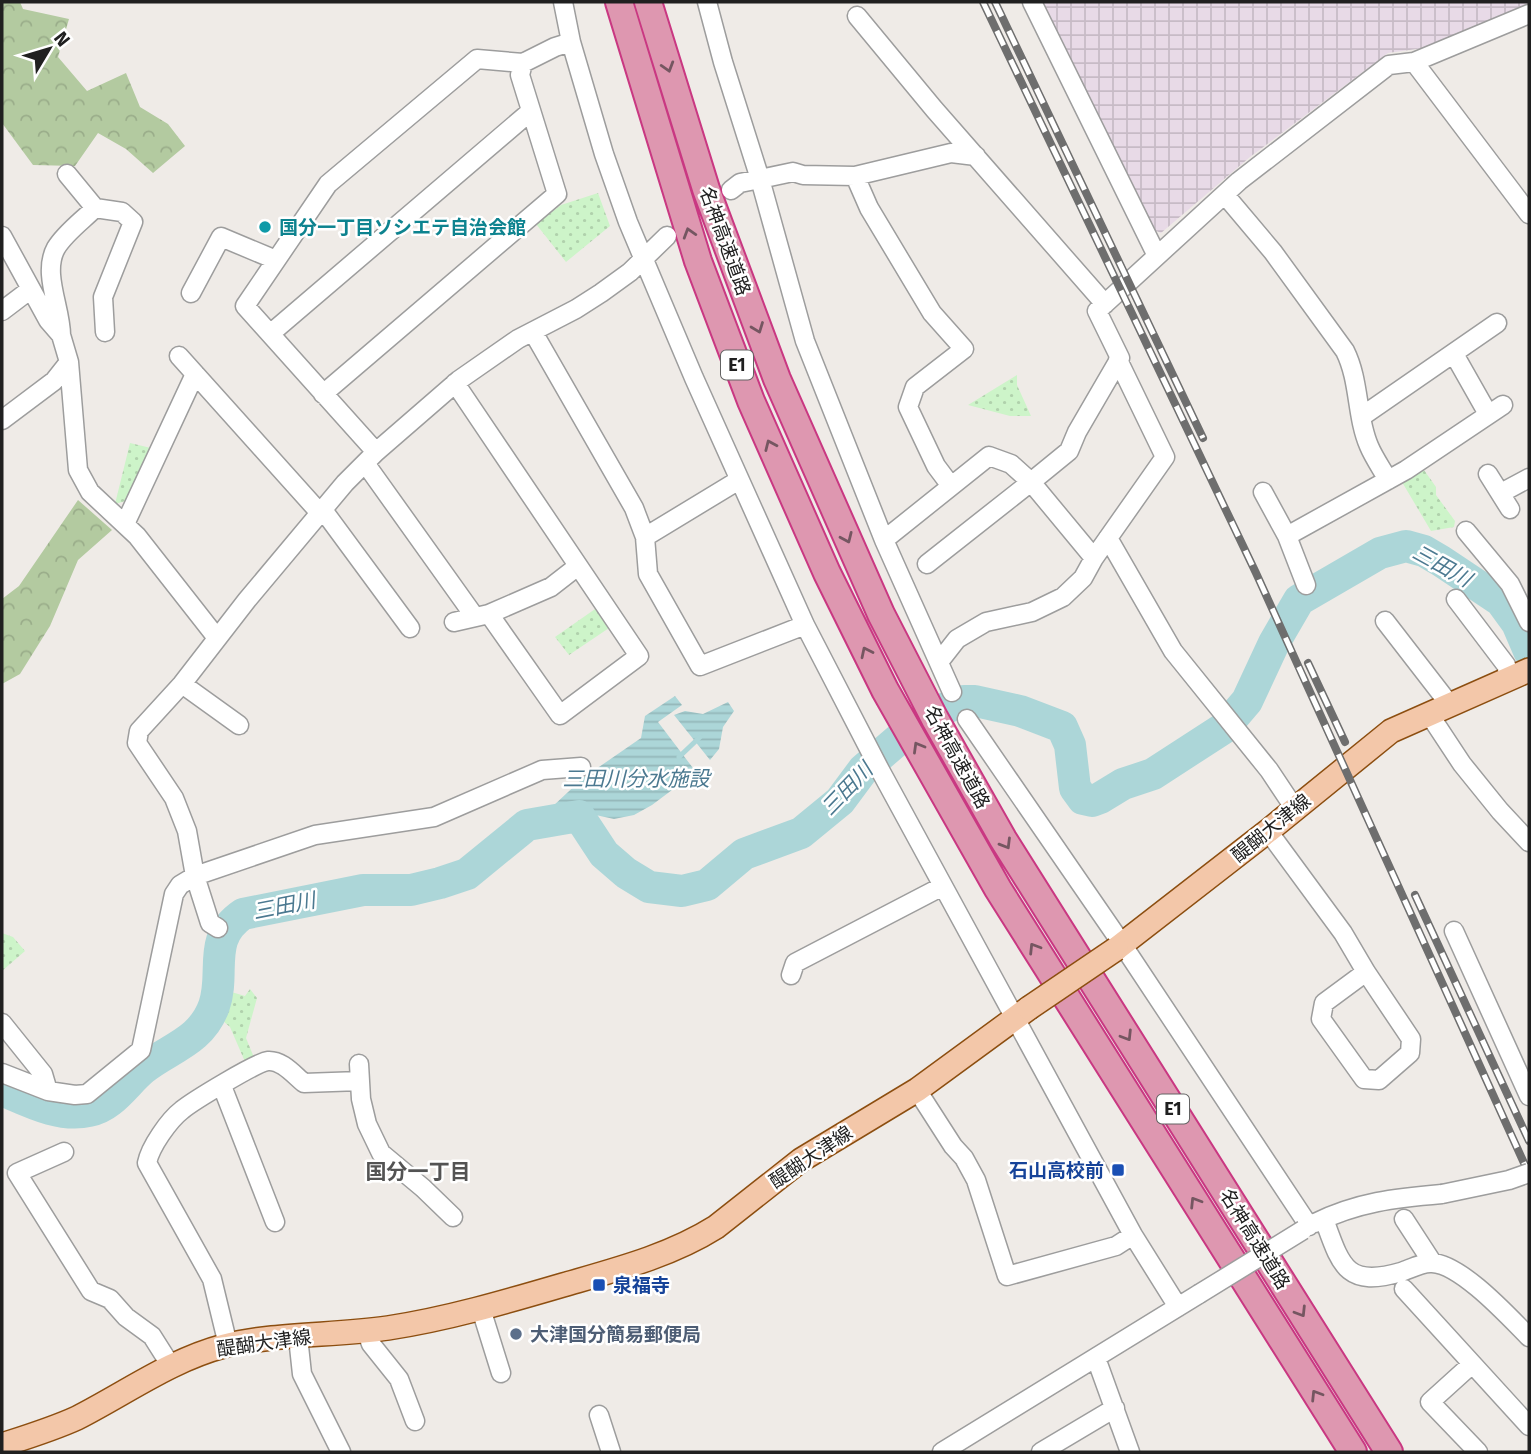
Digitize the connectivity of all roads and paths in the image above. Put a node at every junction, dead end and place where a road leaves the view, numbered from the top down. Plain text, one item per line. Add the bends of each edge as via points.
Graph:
1 (563, 2) edge
2 (619, 2) edge
3 (648, 2) edge
4 (707, 2) edge
5 (1032, 2) edge
6 (1529, 13) edge
7 (857, 16) dead end
8 (571, 42) junction
9 (1414, 62) junction
10 (523, 63) junction
11 (531, 111) junction
12 (976, 156) junction
13 (67, 174) dead end
14 (855, 176) junction
15 (760, 179) junction
16 (731, 190) dead end
17 (1225, 195) junction
18 (95, 208) junction
19 (1529, 214) edge
20 (2, 236) edge
21 (667, 236) dead end
22 (1157, 256) junction
23 (644, 258) junction
24 (276, 260) junction
25 (31, 289) junction
26 (191, 293) dead end
27 (1105, 304) junction
28 (2, 312) edge
29 (1497, 323) dead end
30 (105, 332) dead end
31 (533, 332) junction
32 (270, 334) junction
33 (61, 335) junction
34 (1454, 354) junction
35 (179, 356) dead end
36 (1118, 360) junction
37 (69, 362) junction
38 (195, 374) junction
39 (456, 383) junction
40 (323, 394) junction
41 (1361, 417) junction
42 (2, 420) edge
43 (370, 458) junction
44 (1488, 474) dead end
45 (1529, 478) edge
46 (739, 480) junction
47 (1388, 480) junction
48 (1031, 482) junction
49 (951, 486) junction
50 (1263, 492) dead end
51 (322, 511) junction
52 (125, 524) junction
53 (1466, 531) dead end
54 (1287, 536) junction
55 (645, 537) junction
56 (1108, 538) junction
57 (884, 540) junction
58 (1094, 558) junction
59 (928, 564) dead end
60 (578, 566) junction
61 (1306, 584) dead end
62 (1456, 599) dead end
63 (482, 616) junction
64 (1385, 621) dead end
65 (454, 622) dead end
66 (1529, 622) edge
67 (805, 625) junction
68 (410, 628) dead end
69 (217, 638) junction
70 (939, 662) junction
71 (1523, 674) edge
72 (182, 684) junction
73 (952, 692) dead end
74 (1450, 705) junction
75 (1429, 715) junction
76 (967, 719) dead end
77 (239, 725) dead end
78 (581, 767) dead end
79 (1295, 809) junction
80 (1268, 831) junction
81 (1529, 842) edge
82 (195, 876) junction
83 (943, 886) junction
84 (218, 928) dead end
85 (1454, 931) dead end
86 (1119, 946) junction
87 (1366, 972) junction
88 (791, 975) dead end
89 (1022, 1013) junction
90 (2, 1023) edge
91 (2, 1073) edge
92 (222, 1086) junction
93 (48, 1090) junction
94 (917, 1090) junction
95 (1529, 1096) edge
96 (64, 1152) dead end
97 (9, 1173) edge
98 (1529, 1173) edge
99 (453, 1217) dead end
100 (1405, 1219) dead end
101 (275, 1222) dead end
102 (1312, 1225) junction
103 (1133, 1236) junction
104 (1432, 1262) junction
105 (1404, 1289) dead end
106 (1178, 1307) junction
107 (481, 1309) junction
108 (366, 1330) junction
109 (298, 1337) junction
110 (1529, 1337) edge
111 (228, 1345) junction
112 (1096, 1358) junction
113 (1472, 1364) junction
114 (171, 1366) junction
115 (502, 1373) dead end
116 (1115, 1408) junction
117 (599, 1415) dead end
118 (415, 1421) dead end
119 (1529, 1426) edge
120 (2, 1445) edge
121 (341, 1452) edge
122 (611, 1452) edge
123 (942, 1452) edge
124 (1041, 1452) edge
125 (1130, 1452) edge
126 (1353, 1452) edge
127 (1389, 1452) edge
128 (1478, 1452) edge

1 - 8 street
126 -> 2 highway, 名神高速道路 / E1 via 998,889 898,712 827,573 751,401 698,261
3 -> 127 highway, 名神高速道路 / E1 via 706,189 776,379 881,614 1003,839
4 - 15 street
5 - 22 street
6 - 9 street
7 - 12 street
8 - 10 street
8 - 23 street via 604,154
9 - 17 street via 1389,65
9 - 19 street
10 - 11 street via 520,75
10 - 24 street via 477,59 328,184
11 - 32 street
11 - 40 street via 557,194
12 - 14 street via 951,153
12 - 27 street
13 - 18 street
14 - 15 street via 793,172
14 - 49 street via 932,313 964,349 915,387 908,407 936,466
15 - 16 street
15 - 57 street via 805,341
17 - 22 street
17 - 41 street via 1345,351 1353,368
18 - 30 street via 122,212 133,222 103,297
18 - 33 street via 53,256 52,281
20 - 25 street
21 - 23 street
22 - 27 street
23 - 31 street via 601,293
23 - 46 street
24 - 26 street via 221,237
24 - 32 street via 245,306
25 - 28 street
25 - 33 street
27 - 36 street via 1097,312
29 - 34 street
31 - 39 street
31 - 55 street via 634,508
32 - 40 street
33 - 37 street
34 - 41 street
34 - 47 street via 1496,410
35 - 38 street
36 - 48 street via 1069,451
36 - 56 street via 1165,457
37 - 42 street via 54,382
37 - 52 street via 78,470 90,492
38 - 51 street
38 - 52 street
39 - 43 street
39 - 60 street
40 - 43 street
41 - 47 street via 1368,446
43 - 51 street
43 - 63 street
44 - 45 street via 1506,501
46 - 55 street
46 - 67 street
47 - 54 street
48 - 49 street via 1012,464 989,456
48 - 58 street
48 - 59 street
49 - 57 street
50 - 54 street
51 - 68 street
51 - 69 street
52 - 69 street
53 - 66 street via 1510,584
54 - 61 street
55 - 67 street via 648,574 700,666
56 - 58 street
56 - 79 street via 1172,651
57 - 70 street
58 - 70 street via 1083,578 1063,597 1032,612 986,621 957,639
60 - 63 street via 551,587
60 - 63 street via 639,656 560,715
62 - 71 street via 1506,665
63 - 65 street
64 - 74 street
67 - 83 street
69 - 72 street
70 - 73 street
71 - 74 main road, 醍醐大津線
72 - 77 street
72 - 82 street via 139,731 138,743 174,798 187,831
74 - 75 main road, 醍醐大津線
75 - 79 main road, 醍醐大津線 via 1391,731
75 - 81 street via 1462,764
76 - 86 street
78 - 82 street via 542,770 434,817 315,835
79 - 80 main road, 醍醐大津線
80 - 86 main road, 醍醐大津線
80 - 87 street
82 - 84 street via 210,922
82 - 93 street via 174,894 141,1050 87,1094
83 - 88 street via 795,962
83 - 89 street
85 - 95 street
86 - 89 main road, 醍醐大津線, bridge
86 - 102 street
87 - 87 street via 1411,1039 1410,1053 1379,1080 1364,1079 1321,1019 1324,1003
89 - 94 main road, 醍醐大津線
89 - 103 street
90 - 93 street via 43,1074
91 - 93 street
92 - 99 street via 268,1061 283,1065 304,1083 359,1072 367,1124 381,1153
92 - 101 street
92 - 111 street via 181,1111 149,1150 147,1163 212,1279
94 - 103 street via 976,1180 1007,1276 1115,1246
94 - 107 main road, 醍醐大津線 via 801,1160 702,1236 620,1269
96 - 97 street
97 - 114 street via 90,1291 110,1299 152,1336
98 - 102 street, bridge via 1476,1188 1349,1208
100 - 104 street
102 - 104 street via 1349,1271 1366,1279
102 - 106 street, bridge
103 - 106 street
104 - 110 street via 1473,1284
105 - 113 street
106 - 112 street
107 - 108 main road, 醍醐大津線
107 - 115 street
108 - 109 main road, 醍醐大津線
108 - 118 street via 371,1344 399,1380
109 - 111 main road, 醍醐大津線
109 - 121 street via 302,1374
111 - 114 main road, 醍醐大津線
112 - 116 street
112 - 123 street
113 - 119 street
113 - 128 street via 1430,1402
114 - 120 main road, 醍醐大津線 via 74,1419
116 - 124 street
116 - 125 street
117 - 122 street

